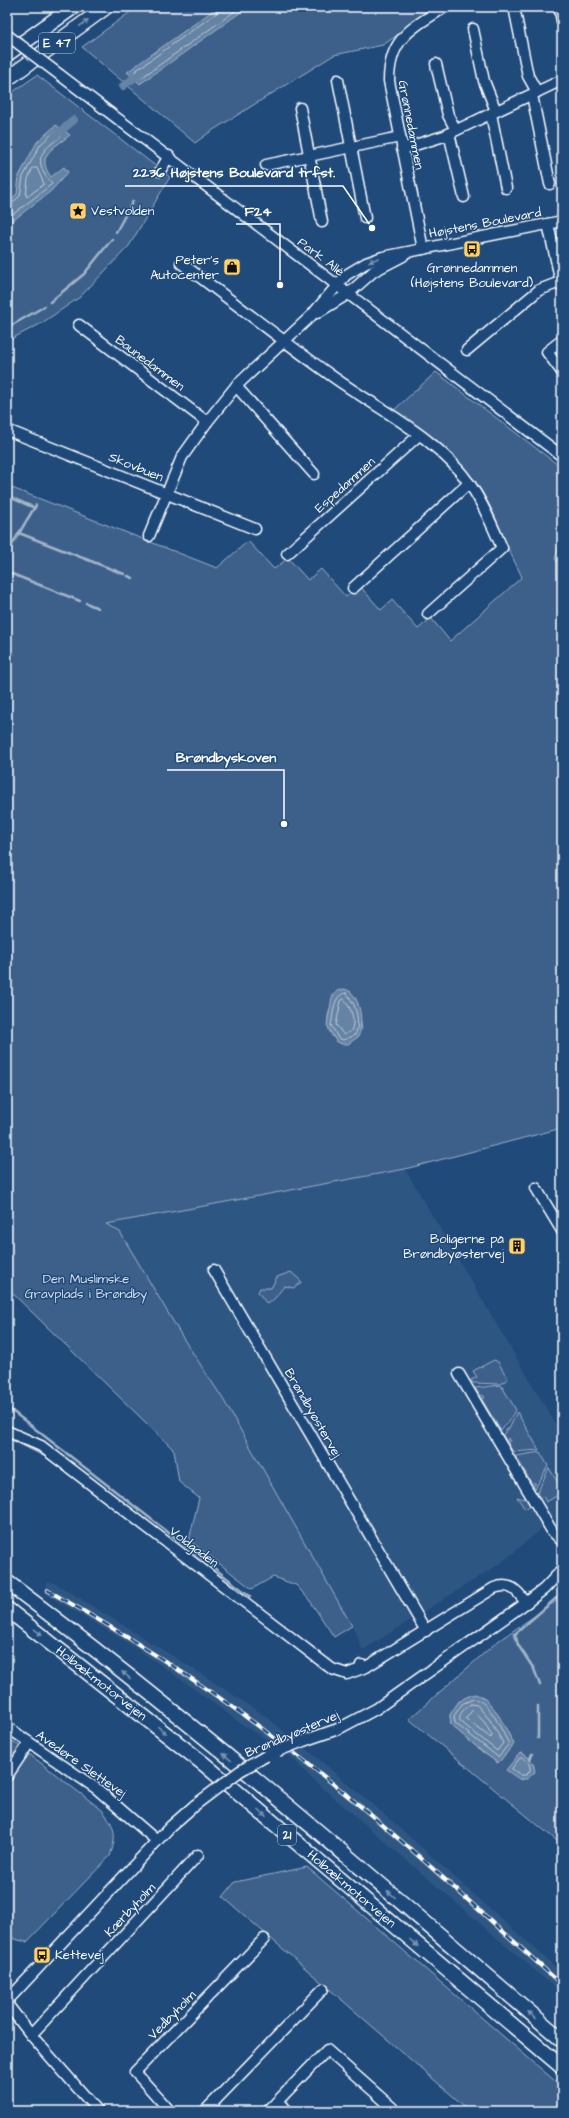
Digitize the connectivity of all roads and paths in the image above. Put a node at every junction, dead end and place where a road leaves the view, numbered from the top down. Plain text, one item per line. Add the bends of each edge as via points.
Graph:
1 (73, 7) edge
2 (106, 7) edge
3 (445, 7) edge
4 (514, 7) edge
5 (559, 7) edge
6 (562, 21) edge
7 (474, 29) dead end
8 (7, 35) edge
9 (7, 54) edge
10 (436, 64) dead end
11 (7, 79) edge
12 (338, 80) dead end
13 (562, 80) edge
14 (535, 93) junction
15 (300, 108) dead end
16 (493, 112) junction
17 (452, 132) junction
18 (400, 137) junction
19 (351, 147) junction
20 (402, 149) junction
21 (169, 156) junction
22 (309, 156) junction
23 (266, 165) dead end
24 (160, 171) dead end
25 (550, 184) dead end
26 (506, 188) dead end
27 (464, 196) dead end
28 (365, 218) dead end
29 (562, 221) edge
30 (322, 222) dead end
31 (548, 224) junction
32 (423, 249) junction
33 (412, 251) junction
34 (181, 263) dead end
35 (336, 285) junction
36 (561, 285) edge
37 (348, 294) junction
38 (311, 316) junction
39 (78, 325) dead end
40 (286, 340) junction
41 (562, 340) edge
42 (467, 350) dead end
43 (562, 372) edge
44 (236, 386) junction
45 (206, 422) junction
46 (7, 430) edge
47 (419, 435) junction
48 (562, 456) edge
49 (314, 474) dead end
50 (469, 483) junction
51 (166, 494) junction
52 (255, 529) dead end
53 (149, 536) dead end
54 (287, 554) dead end
55 (353, 588) dead end
56 (428, 614) dead end
57 (536, 1188) dead end
58 (562, 1231) edge
59 (214, 1270) dead end
60 (459, 1374) dead end
61 (7, 1431) edge
62 (562, 1541) edge
63 (562, 1570) edge
64 (7, 1582) edge
65 (526, 1603) junction
66 (7, 1609) edge
67 (426, 1632) junction
68 (7, 1727) edge
69 (29, 1743) junction
70 (7, 1776) edge
71 (157, 1841) junction
72 (198, 1855) dead end
73 (264, 1939) dead end
74 (324, 1989) dead end
75 (7, 2002) edge
76 (31, 2035) junction
77 (562, 2040) edge
78 (562, 2067) edge
79 (277, 2102) junction
80 (98, 2111) edge
81 (170, 2111) edge
82 (205, 2111) edge
83 (268, 2111) edge
84 (288, 2111) edge
85 (396, 2111) edge

1 - 9 highway, E 47
11 -> 2 highway, E 47
3 - 18 street, Grønnedammen via 404,35 393,51 389,81
4 - 14 street via 528,76
5 - 6 street
7 - 16 street via 484,82
8 - 21 street, Park Allé, bridge
10 - 17 street
12 - 19 street
13 - 14 street
14 - 16 street
14 - 25 street
15 - 22 street
16 - 17 street
16 - 26 street
17 - 20 street
17 - 27 street
18 - 19 street
18 - 20 street, Grønnedammen
19 - 22 street
19 - 28 street
20 - 32 street, Grønnedammen
21 - 24 street
21 - 35 street, Park Allé
22 - 23 street
22 - 30 street
29 - 31 street, Højstens Boulevard
31 - 32 street, Højstens Boulevard
31 - 36 street
32 - 33 street, Højstens Boulevard
33 -> 35 street, Højstens Boulevard via 366,263 346,275
33 - 37 street, Højstens Boulevard via 374,271
34 - 40 street
35 - 37 street, Park Allé
35 - 38 street
36 - 42 street via 539,290
37 - 38 street
37 - 48 street, Park Allé
38 - 40 street
39 - 45 street, Baunedammen
40 - 44 street
40 - 47 street via 330,375
41 - 43 street via 547,352
44 - 45 street
44 - 49 street
45 - 51 street via 182,457
46 - 51 street, Skovbuen
47 - 50 street via 447,459
47 - 54 street, Espedammen
50 - 55 street
50 - 56 street via 488,516 502,548
51 - 52 street, Skovbuen
51 - 53 street
57 - 58 street
59 - 67 street, Brøndbyøstervej
60 - 62 street via 552,1531
61 - 67 street, Voldgaden via 41,1446 332,1669 347,1674
63 - 65 street, Brøndbyøstervej
77 -> 64 highway, Holbækmotorvejen / 21 via 226,1756
65 - 67 street via 514,1588 500,1586 488,1591
65 - 71 street, Brøndbyøstervej, bridge via 376,1709 338,1729 266,1756 240,1770 195,1805
66 -> 78 highway, Holbækmotorvejen / 21 via 204,1764
68 - 69 street, Avedøre Slettevej
69 - 70 street
69 - 71 street, Avedøre Slettevej via 97,1789
71 - 75 street, Brøndbyøstervej
72 - 76 street, Kærbyholm
73 - 81 street, Vedbyholm via 135,2072
74 - 82 street
75 - 76 street
76 - 80 street
79 - 83 street
79 - 84 street
79 - 85 street via 327,2050

